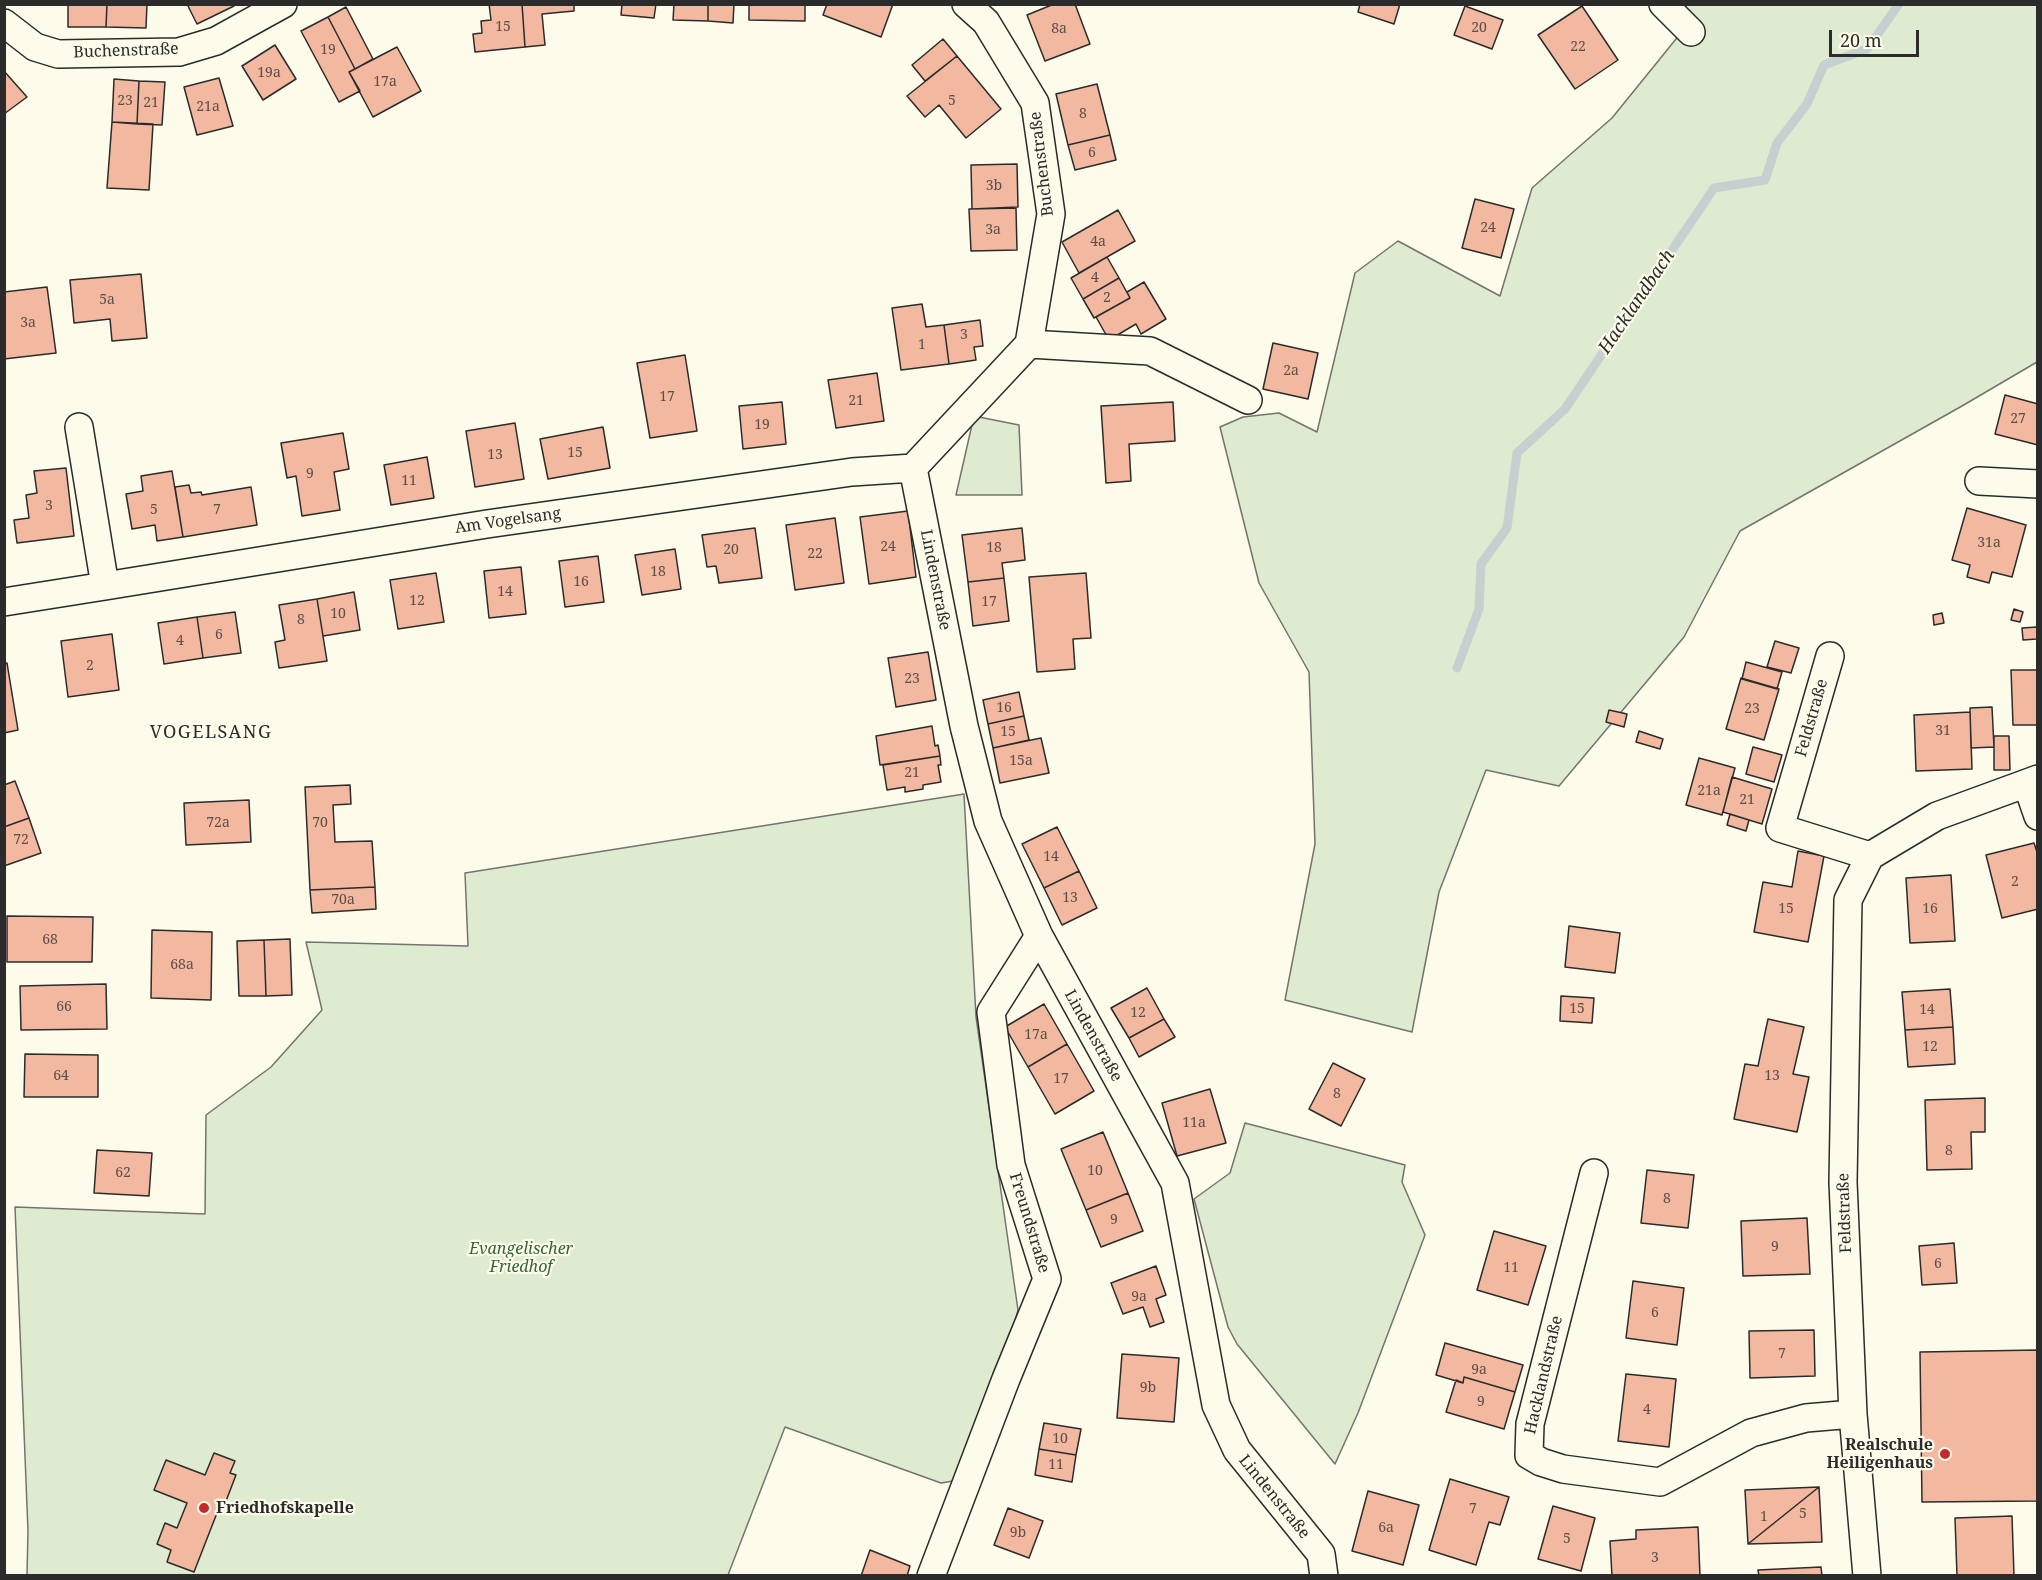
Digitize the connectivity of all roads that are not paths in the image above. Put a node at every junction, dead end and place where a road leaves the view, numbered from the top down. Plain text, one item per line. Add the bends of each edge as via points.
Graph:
1 (283, 4) edge
2 (966, 4) edge
3 (1663, 4) edge
4 (4, 23) edge
5 (1691, 32) dead end
6 (1029, 344) junction
7 (1248, 400) dead end
8 (79, 427) dead end
9 (914, 468) junction
10 (1979, 481) dead end
11 (2037, 484) edge
12 (105, 586) junction
13 (4, 602) edge
14 (1830, 656) dead end
15 (2032, 781) edge
16 (2037, 816) edge
17 (1870, 856) junction
18 (1038, 936) junction
19 (1594, 1173) dead end
20 (1852, 1414) junction
21 (932, 1575) edge
22 (1324, 1575) edge
23 (1867, 1575) edge

1 - 4 street, Buchenstraße via 216,41 179,52 58,54 35,47
2 - 6 street, Buchenstraße via 986,22 1035,103 1051,214
3 - 5 street
6 - 7 street via 1150,351
6 - 9 street
8 - 12 street
9 - 12 street, Am Vogelsang via 852,472 499,522
9 - 18 street, Lindenstraße via 964,726 987,821
10 - 11 street
12 - 13 street, Am Vogelsang
14 - 17 street, Feldstraße via 1780,828
15 - 16 street
15 - 17 street via 1937,816
17 - 20 street, Feldstraße via 1848,900 1843,1182
18 - 21 street, Freundstraße via 991,1012 1011,1165 1047,1279
18 - 22 street, Lindenstraße via 1174,1183 1216,1405 1237,1450 1321,1554
19 - 20 street, Hacklandstraße via 1530,1424 1529,1455 1563,1468 1660,1482 1751,1433 1806,1418
20 - 23 street, Feldstraße

